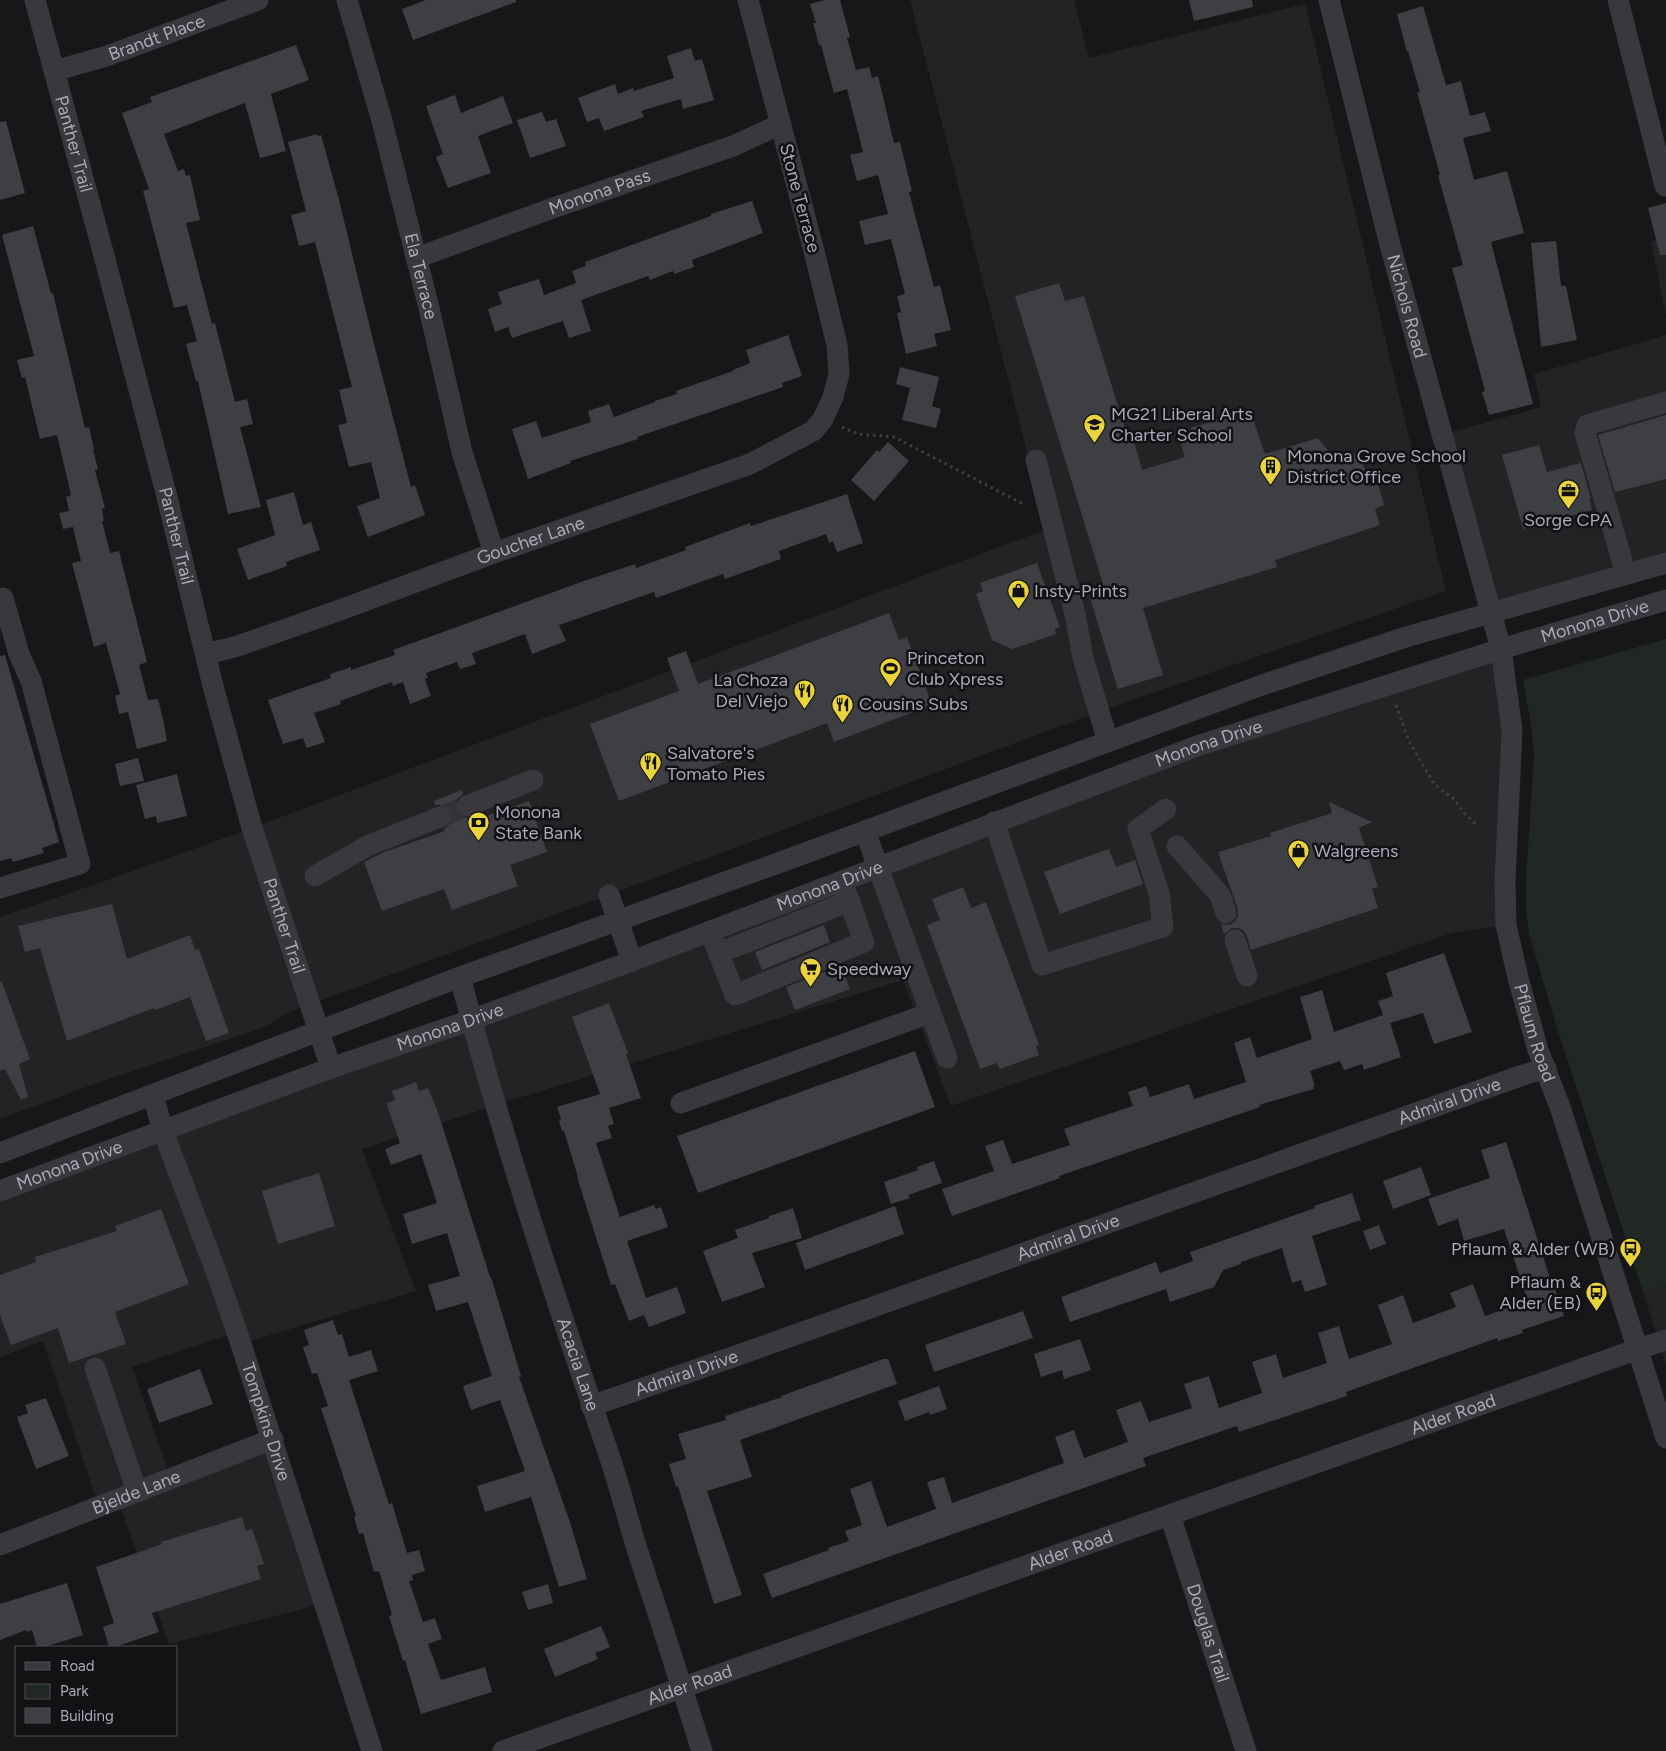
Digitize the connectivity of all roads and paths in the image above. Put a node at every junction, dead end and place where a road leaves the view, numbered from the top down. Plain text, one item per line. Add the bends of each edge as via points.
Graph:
1 (35, 0) edge
2 (258, 0) edge
3 (347, 0) edge
4 (748, 0) edge
5 (1329, 0) edge
6 (1618, 0) edge
7 (54, 71) junction
8 (781, 124) junction
9 (1665, 186) edge
10 (416, 258) junction
11 (833, 397) joint
12 (1666, 402) edge
13 (823, 420) junction
14 (1036, 460) dead end
15 (1051, 519) junction
16 (494, 553) junction
17 (1666, 563) edge
18 (1626, 574) junction
19 (3, 598) dead end
20 (1666, 600) edge
21 (1490, 613) junction
22 (1501, 649) junction
23 (206, 654) junction
24 (1394, 702) dead end
25 (1108, 742) junction
26 (533, 780) dead end
27 (467, 806) tunnel mouth
28 (1166, 809) dead end
29 (440, 817) tunnel mouth
30 (994, 822) junction
31 (1476, 825) dead end
32 (865, 831) junction
33 (1177, 846) dead end
34 (878, 867) junction
35 (315, 876) dead end
36 (842, 880) junction
37 (0, 888) edge
38 (609, 895) dead end
39 (850, 901) junction
40 (1226, 913) dead end
41 (617, 920) junction
42 (710, 931) junction
43 (1235, 940) dead end
44 (719, 954) junction
45 (632, 961) junction
46 (1247, 976) dead end
47 (460, 977) junction
48 (930, 1013) junction
49 (471, 1020) junction
50 (318, 1031) junction
51 (946, 1058) dead end
52 (331, 1068) junction
53 (1546, 1068) junction
54 (153, 1096) junction
55 (681, 1103) dead end
56 (163, 1131) junction
57 (0, 1153) edge
58 (0, 1191) edge
59 (1666, 1340) edge
60 (1638, 1349) junction
61 (95, 1368) dead end
62 (591, 1406) junction
63 (1666, 1438) edge
64 (273, 1440) junction
65 (138, 1492) junction
66 (1170, 1515) junction
67 (0, 1545) edge
68 (682, 1688) junction
69 (372, 1751) edge
70 (503, 1751) edge
71 (702, 1751) edge
72 (1246, 1751) edge

1 - 7 street, Panther Trail
2 - 7 street, Brandt Place via 107,56
3 - 10 street, Ela Terrace via 382,121
4 - 8 street, Stone Terrace
5 - 21 street, Nichols Road via 1389,241
6 - 9 street
7 - 23 street, Panther Trail via 104,252
8 - 10 street, Monona Pass via 732,146
8 - 11 street, Stone Terrace via 836,345 839,374
10 - 16 street, Ela Terrace via 462,452
11 - 13 street, Goucher Lane
12 - 18 street via 1587,425 1585,433
13 - 15 path via 858,434 894,436
13 - 16 street, Goucher Lane via 813,431 750,464
14 - 15 street
15 - 25 street via 1075,614 1082,658
16 - 23 street, Goucher Lane via 238,646
17 - 18 street, Monona Drive
18 - 21 street, Monona Drive
19 - 37 street via 19,654 31,681 80,864
20 - 22 street, Monona Drive
21 - 22 street, Pflaum Road
21 - 25 street, Monona Drive via 1296,673
22 - 30 street, Monona Drive via 1240,732
22 - 53 street, Pflaum Road via 1512,730 1506,925 1538,1050
23 - 50 street, Panther Trail via 252,828
24 - 31 path via 1409,741 1434,784 1454,799
25 - 32 street, Monona Drive
26 - 27 street
28 - 30 street via 1138,828 1160,893 1163,927 1042,964
29 - 35 street via 367,846
30 - 34 street, Monona Drive
32 - 34 street
32 - 41 street, Monona Drive
33 - 40 street via 1220,895
34 - 36 street, Monona Drive
34 - 48 street
36 - 39 street
36 - 42 street, Monona Drive
38 - 41 street
39 - 44 street
39 - 44 street via 864,942 735,996
41 - 45 street
41 - 47 street, Monona Drive
42 - 44 street
42 - 45 street, Monona Drive
43 - 46 street
45 - 49 street, Monona Drive
47 - 49 street, Acacia Lane
47 - 50 street, Monona Drive
48 - 51 street
48 - 55 street
49 - 52 street, Monona Drive
49 - 62 street, Acacia Lane via 528,1213
50 - 52 street, Panther Trail
50 - 54 street, Monona Drive
52 - 56 street, Monona Drive
53 - 60 street, Pflaum Road
53 - 62 street, Admiral Drive
54 - 56 street, Tompkins Drive
54 - 57 street, Monona Drive
56 - 58 street, Monona Drive
56 - 64 street, Tompkins Drive via 218,1277
59 - 60 street, Alder Road
60 - 63 street, Pflaum Road
60 - 66 street, Alder Road
61 - 65 street
62 - 68 street, Acacia Lane
64 - 65 street, Bjelde Lane
64 - 69 street, Tompkins Drive
65 - 67 street, Bjelde Lane
66 - 68 street, Alder Road
66 - 72 street, Douglas Trail
68 - 70 street, Alder Road
68 - 71 street, Acacia Lane

